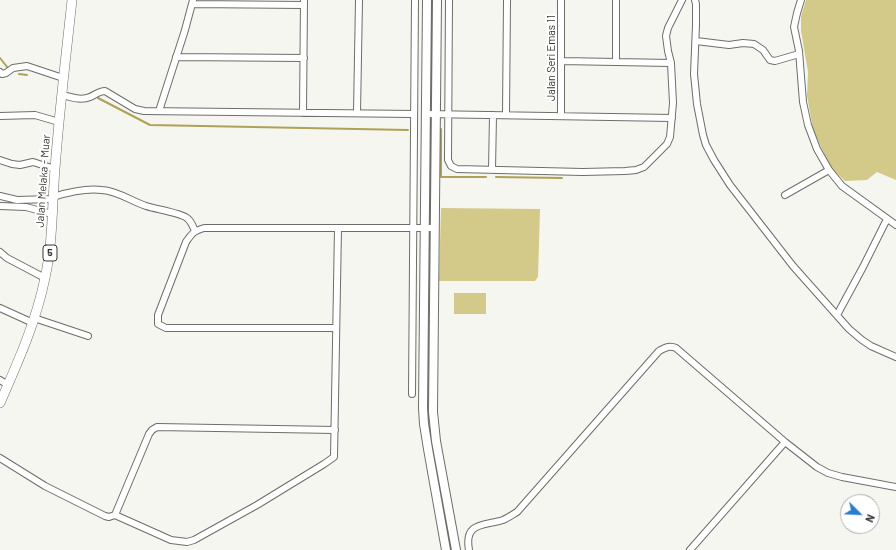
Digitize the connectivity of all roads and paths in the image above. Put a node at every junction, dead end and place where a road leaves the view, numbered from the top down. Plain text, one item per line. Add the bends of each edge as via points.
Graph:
1 (72, 0) edge
2 (359, 0) edge
3 (415, 0) edge
4 (427, 0) edge
5 (437, 0) edge
6 (449, 0) edge
7 (507, 0) edge
8 (561, 0) edge
9 (616, 0) edge
10 (682, 0) edge
11 (695, 0) edge
12 (801, 0) edge
13 (192, 2) edge
14 (304, 2) edge
15 (696, 41) junction
16 (799, 54) junction
17 (176, 57) junction
18 (304, 58) junction
19 (561, 61) junction
20 (616, 62) junction
21 (671, 63) junction
22 (0, 72) edge
23 (63, 78) junction
24 (62, 95) junction
25 (159, 111) junction
26 (303, 113) junction
27 (357, 113) junction
28 (414, 114) junction
29 (426, 114) junction
30 (436, 114) junction
31 (448, 114) junction
32 (493, 115) junction
33 (506, 115) junction
34 (0, 116) edge
35 (560, 116) junction
36 (672, 118) junction
37 (59, 122) junction
38 (0, 160) edge
39 (55, 169) junction
40 (492, 170) junction
41 (829, 170) junction
42 (785, 195) dead end
43 (0, 196) edge
44 (53, 198) junction
45 (0, 206) edge
46 (52, 214) junction
47 (887, 219) junction
48 (896, 225) edge
49 (338, 228) junction
50 (413, 228) junction
51 (424, 228) junction
52 (435, 228) junction
53 (195, 231) junction
54 (0, 252) edge
55 (45, 278) junction
56 (0, 308) edge
57 (837, 315) junction
58 (34, 320) junction
59 (336, 328) junction
60 (88, 336) dead end
61 (896, 357) edge
62 (4, 383) edge
63 (412, 394) dead end
64 (0, 403) edge
65 (335, 430) junction
66 (785, 442) junction
67 (0, 458) edge
68 (896, 486) edge
69 (114, 515) junction
70 (446, 550) edge
71 (456, 550) edge
72 (469, 550) edge
73 (690, 550) edge

1 - 23 main road, Jalan Melaka - Muar / 5
2 - 27 street
3 - 28 street
4 - 29 street
5 - 30 street
6 - 31 street
7 - 33 street
8 - 19 street, Jalan Seri Emas 11
9 - 20 street
10 - 21 street via 666,36
11 - 15 street
12 - 16 street via 794,27
13 - 14 street
13 - 17 street
14 - 18 street
15 - 16 street via 729,45 754,44 763,50 770,60 775,61
15 - 57 street via 696,104 706,145 730,185 793,266
16 - 41 street via 803,102 808,125
17 - 18 street
17 - 25 street
18 - 26 street
19 - 20 street
19 - 35 street, Jalan Seri Emas 11
20 - 21 street
21 - 36 street
22 - 23 street via 6,74 27,66
23 - 24 main road, Jalan Melaka - Muar / 5
24 - 25 street via 78,99 89,98 105,91 135,110
24 - 37 main road, Jalan Melaka - Muar / 5
25 - 26 street
26 - 27 street
27 - 28 street
28 - 50 street
29 - 30 street
29 - 51 street
30 - 31 street
30 - 52 street
31 - 32 street
31 - 40 street via 450,166 457,169
32 - 33 street
32 - 40 street
33 - 35 street
34 - 37 street via 35,115
35 - 36 street
36 - 40 street via 667,144 644,167 636,170
37 - 39 main road, Jalan Melaka - Muar / 5
38 - 39 street via 20,165 33,162
39 - 44 main road, Jalan Melaka - Muar / 5
41 - 42 street
41 - 47 street via 842,186
43 - 44 street via 17,200
44 - 46 main road, Jalan Melaka - Muar / 5
44 - 53 street via 86,190 116,192 145,206 186,216
45 - 46 street via 34,208
46 - 55 main road, Jalan Melaka - Muar / 5 via 50,251
47 - 48 street
47 - 57 street
49 - 50 street
49 - 53 street via 204,228
49 - 59 street
50 - 51 street
50 - 63 street
51 - 52 street
51 - 70 street via 424,424
52 - 71 street via 433,419
53 - 59 street via 186,242 158,315 158,324 166,328
54 - 55 street
55 - 58 main road, Jalan Melaka - Muar / 5
56 - 58 street
57 - 61 street via 862,340
58 - 60 street
58 - 62 main road, Jalan Melaka - Muar / 5 via 27,342
59 - 65 street
62 - 64 main road, Jalan Melaka - Muar / 5
65 - 69 street via 334,458 194,540 171,540
65 - 69 street via 157,428 149,434
66 - 68 street via 828,473
66 - 72 street via 676,348 666,347 659,351 517,512 503,520 481,525 470,532
66 - 73 street
67 - 69 street via 45,486 105,516

